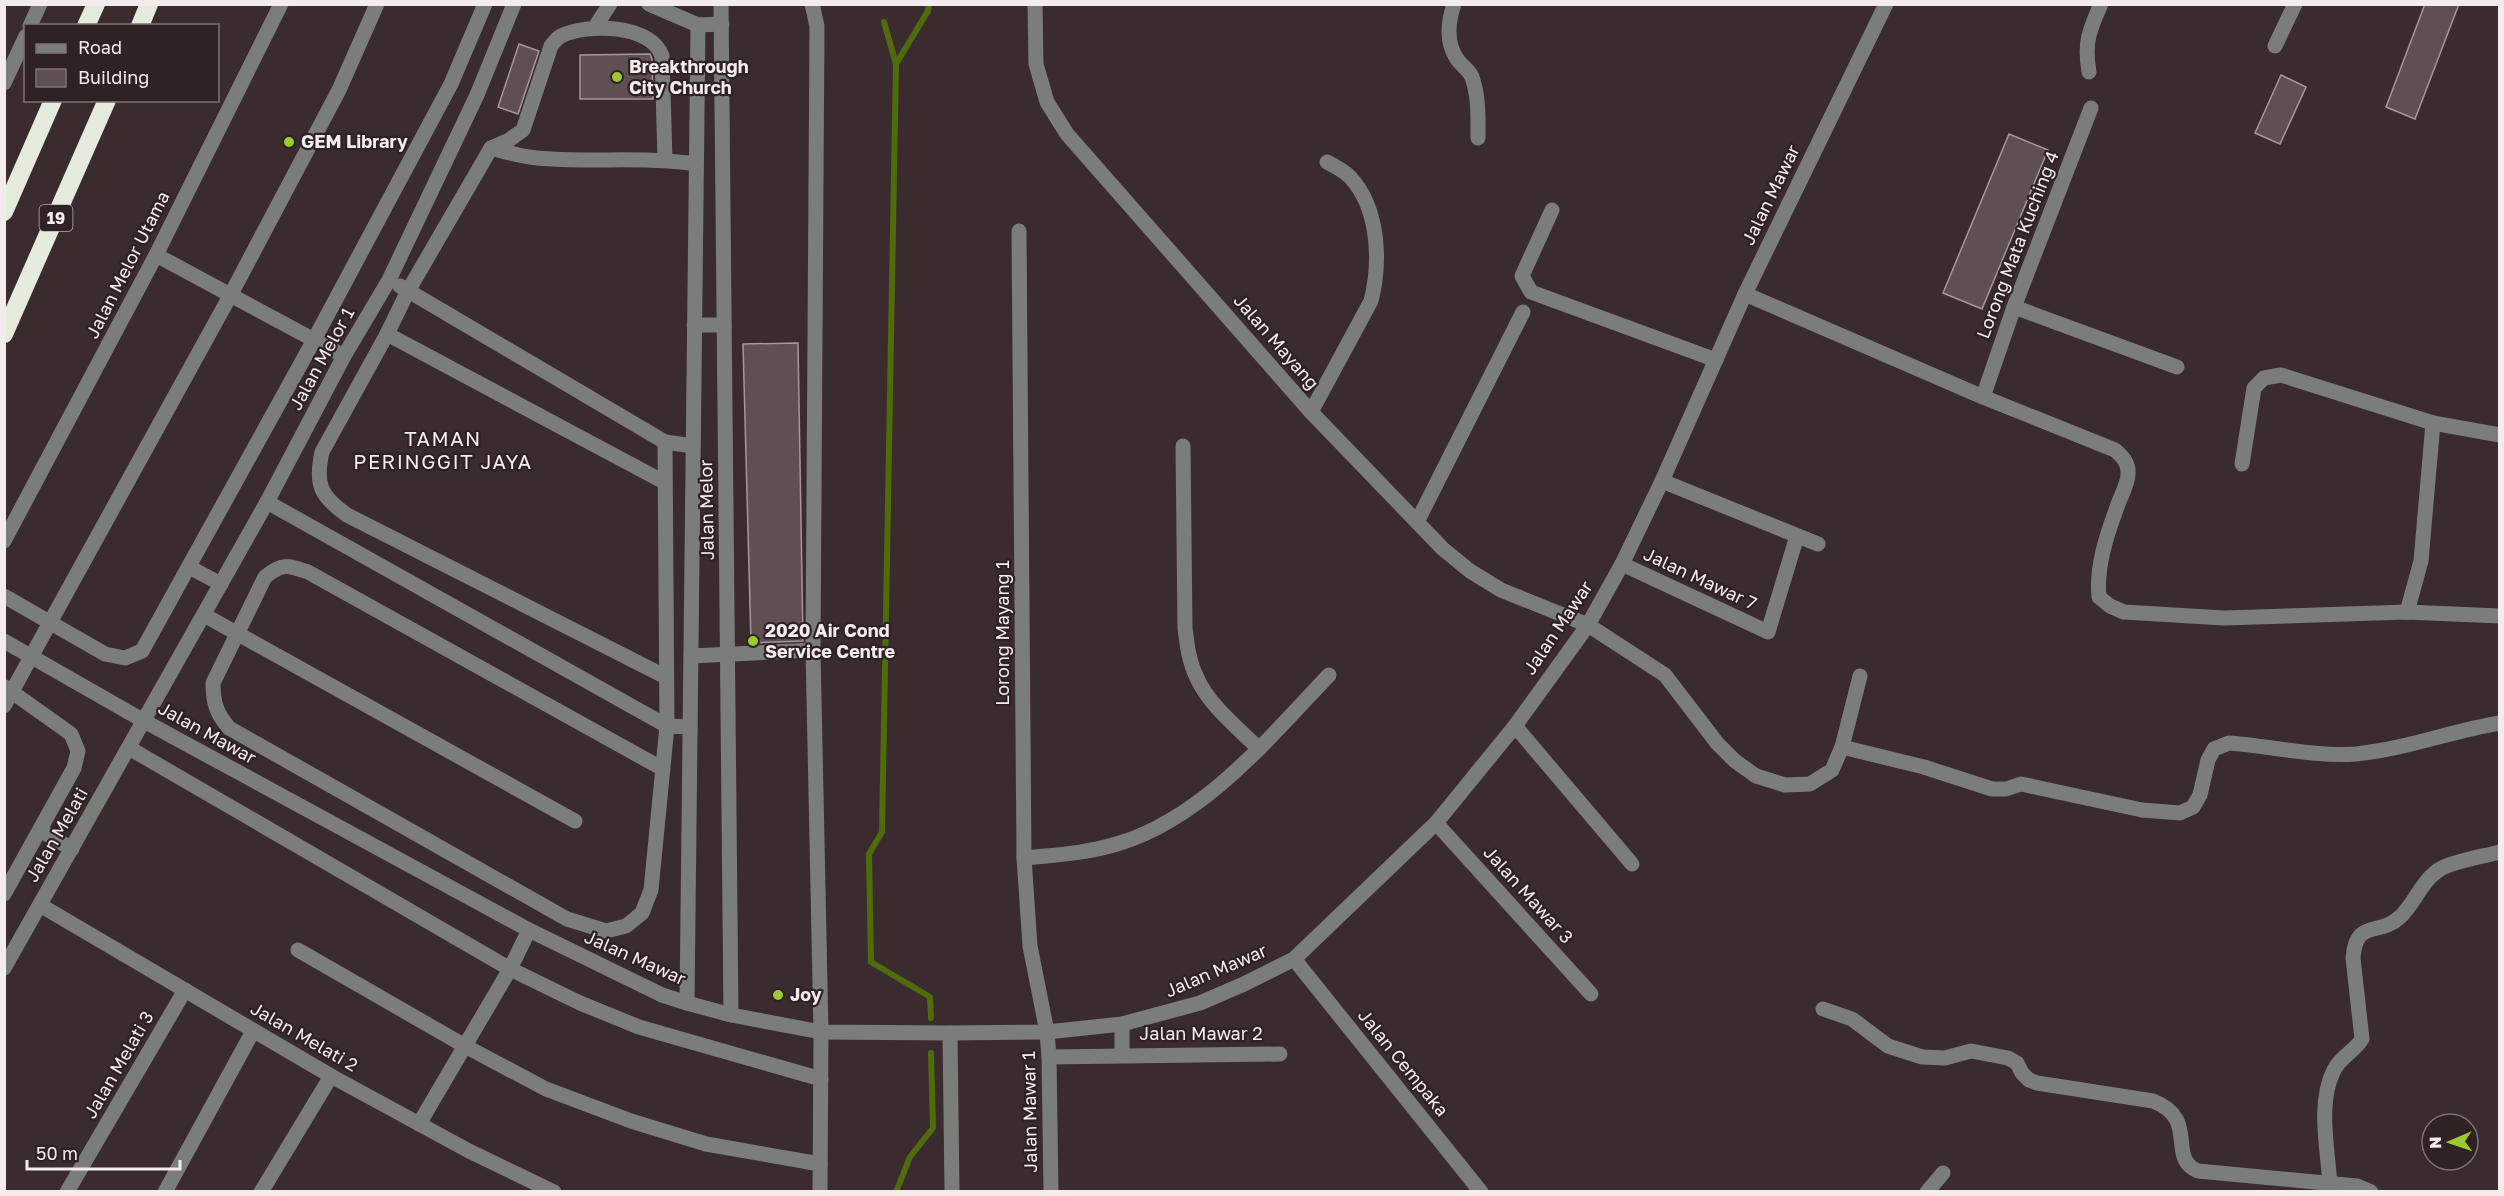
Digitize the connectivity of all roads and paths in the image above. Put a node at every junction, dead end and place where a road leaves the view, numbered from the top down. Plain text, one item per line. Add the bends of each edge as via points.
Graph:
1 (96, 4) edge
2 (149, 4) edge
3 (280, 4) edge
4 (377, 4) edge
5 (485, 4) edge
6 (514, 4) edge
7 (610, 4) edge
8 (649, 4) edge
9 (722, 4) edge
10 (812, 4) edge
11 (1035, 4) edge
12 (1454, 4) edge
13 (1886, 4) edge
14 (2101, 4) edge
15 (2295, 4) edge
16 (38, 5) edge
17 (31, 24) edge
18 (87, 24) edge
19 (141, 24) edge
20 (722, 24) junction
21 (698, 25) junction
22 (595, 27) junction
23 (24, 40) edge
24 (2276, 46) dead end
25 (2089, 72) dead end
26 (4, 82) edge
27 (52, 102) edge
28 (106, 102) edge
29 (2091, 108) dead end
30 (1478, 138) dead end
31 (491, 148) junction
32 (665, 159) junction
33 (1327, 162) dead end
34 (696, 164) junction
35 (1552, 210) dead end
36 (4, 212) edge
37 (1019, 231) dead end
38 (156, 255) junction
39 (389, 280) junction
40 (408, 291) junction
41 (1745, 294) junction
42 (230, 296) junction
43 (2014, 307) junction
44 (1522, 312) dead end
45 (694, 325) junction
46 (724, 325) junction
47 (4, 334) edge
48 (387, 334) junction
49 (314, 340) junction
50 (344, 357) junction
51 (1716, 360) junction
52 (2177, 367) dead end
53 (1983, 397) junction
54 (1311, 412) junction
55 (2433, 423) junction
56 (2499, 435) edge
57 (665, 442) junction
58 (693, 446) junction
59 (1183, 446) dead end
60 (2242, 464) dead end
61 (1662, 481) junction
62 (664, 482) junction
63 (267, 502) junction
64 (1417, 522) junction
65 (1797, 536) junction
66 (4, 541) edge
67 (1818, 544) dead end
68 (1622, 564) junction
69 (189, 567) junction
70 (221, 585) junction
71 (4, 596) edge
72 (2407, 612) junction
73 (204, 615) junction
74 (2499, 616) edge
75 (50, 623) junction
76 (1588, 625) junction
77 (237, 632) junction
78 (4, 641) edge
79 (813, 650) junction
80 (728, 655) junction
81 (691, 656) junction
82 (32, 657) junction
83 (1329, 675) dead end
84 (1860, 676) dead end
85 (666, 677) junction
86 (8, 689) edge
87 (4, 706) edge
88 (144, 721) junction
89 (2499, 723) edge
90 (667, 726) junction
91 (1515, 726) junction
92 (690, 728) junction
93 (1842, 747) junction
94 (129, 748) junction
95 (1259, 749) junction
96 (663, 769) junction
97 (575, 821) dead end
98 (1436, 823) junction
99 (40, 830) junction
100 (72, 849) junction
101 (2499, 852) edge
102 (1024, 858) junction
103 (1632, 864) dead end
104 (4, 894) edge
105 (40, 905) junction
106 (529, 930) junction
107 (298, 950) dead end
108 (1294, 958) junction
109 (4, 968) edge
110 (510, 969) junction
111 (185, 990) junction
112 (1591, 994) dead end
113 (687, 1003) junction
114 (1823, 1009) dead end
115 (731, 1015) junction
116 (1122, 1024) junction
117 (254, 1031) junction
118 (821, 1032) junction
119 (1047, 1032) junction
120 (950, 1033) junction
121 (465, 1046) junction
122 (1122, 1054) junction
123 (1280, 1054) dead end
124 (1049, 1057) junction
125 (331, 1076) junction
126 (821, 1079) junction
127 (420, 1124) junction
128 (820, 1164) junction
129 (1943, 1173) dead end
130 (2330, 1185) junction
131 (67, 1191) edge
132 (165, 1191) edge
133 (261, 1191) edge
134 (554, 1191) edge
135 (820, 1191) edge
136 (952, 1191) edge
137 (1051, 1191) edge
138 (1481, 1191) edge
139 (1927, 1191) edge
140 (2371, 1191) edge

1 - 18 highway
2 - 19 highway
3 - 38 street, Jalan Melor Utama
4 - 42 street via 339,90
5 - 49 street via 451,84
6 - 39 street, Jalan Melor 1 via 477,95
7 - 22 street
8 - 21 street
9 - 20 street, Jalan Melor
10 - 79 street via 817,26
11 - 54 street, Jalan Mayang via 1036,64 1047,102 1067,134
12 - 30 street via 1449,41 1457,59 1471,74 1477,94
13 - 41 street, Jalan Mawar
14 - 25 street via 2088,33
15 - 24 street
16 - 17 street
20 - 21 street
20 - 46 street, Jalan Melor
21 - 34 street, Jalan Melor
22 - 31 street via 559,36 551,46 523,130
22 - 32 street via 635,33 658,45 662,56
23 - 26 street
27 - 36 highway
28 - 47 highway, 19
29 - 43 street, Lorong Mata Kuching 4
31 - 32 street via 562,160
31 - 40 street
32 - 34 street
33 - 54 street via 1349,175 1364,194 1372,223 1376,282 1371,301
34 - 45 street, Jalan Melor
35 - 51 street via 1522,276 1531,292
37 - 102 street, Lorong Mayang 1
38 - 42 street
38 - 66 street, Jalan Melor Utama
39 - 40 street
39 - 50 street, Jalan Melor 1
40 - 48 street
40 - 57 street
41 - 51 street, Jalan Mawar
41 - 53 street
42 - 49 street
42 - 75 street
43 - 52 street
43 - 53 street, Lorong Mata Kuching 4
44 - 64 street
45 - 46 street
45 - 58 street, Jalan Melor
46 - 80 street, Jalan Melor
48 - 62 street
48 - 85 street via 322,452 318,472 321,490 332,505
49 - 50 street
49 - 69 street
50 - 63 street, Jalan Melor 1
51 - 61 street, Jalan Mawar
53 - 72 street via 2115,450 2124,459 2128,473 2098,574 2099,597 2110,606 2124,612 2224,618
54 - 64 street, Jalan Mayang
55 - 56 street
55 - 60 street via 2281,375 2264,378 2254,388
55 - 72 street via 2421,561
57 - 58 street
57 - 62 street
58 - 81 street, Jalan Melor
59 - 95 street via 1185,628 1189,655 1208,696
61 - 65 street
61 - 68 street, Jalan Mawar
62 - 85 street
63 - 70 street, Jalan Melor 1
63 - 90 street
64 - 76 street, Jalan Mayang via 1470,571 1501,590
65 - 67 street
65 - 68 street, Jalan Mawar 7 via 1768,632
68 - 76 street, Jalan Mawar
69 - 70 street
69 - 75 street via 142,651 125,658 105,654
70 - 73 street, Jalan Melor 1
71 - 75 street
72 - 74 street
73 - 77 street
73 - 88 street, Jalan Melor 1
75 - 82 street
76 - 91 street, Jalan Mawar
76 - 93 street, Jalan Mayang via 1665,675 1717,743 1756,776 1785,785 1810,784 1832,770
77 - 96 street via 265,577 277,567 308,572
77 - 96 street via 213,683 219,717 229,728 567,919 587,926 606,931 626,926 642,913 651,890
77 - 97 street
78 - 82 street, Jalan Mawar
79 - 80 street
79 - 118 street
80 - 81 street
80 - 115 street, Jalan Melor
81 - 92 street, Jalan Melor
82 - 86 street
82 - 88 street, Jalan Mawar
83 - 95 street
84 - 93 street, Jalan Mayang
85 - 90 street
86 - 87 street
86 - 99 street via 71,734 78,751 74,768
88 - 94 street, Jalan Melati
88 - 106 street, Jalan Mawar
89 - 93 street via 2392,750 2353,754 2229,743 2214,749 2193,807 2180,813 2142,810 2021,784 1992,789
90 - 92 street
90 - 96 street
91 - 98 street, Jalan Mawar
91 - 103 street
92 - 113 street, Jalan Melor
94 - 100 street, Jalan Melati
94 - 110 street
95 - 102 street via 1209,794 1163,824 1120,843 1071,854
98 - 108 street, Jalan Mawar
98 - 112 street, Jalan Mawar 3
99 - 100 street
99 - 104 street
100 - 105 street, Jalan Melati
101 - 130 street via 2440,869 2400,917 2367,929 2354,945 2362,1039 2335,1067 2331,1079 2325,1108
102 - 119 street, Lorong Mayang 1 via 1030,946
105 - 109 street, Jalan Melati
105 - 111 street, Jalan Melati 2
106 - 110 street
106 - 113 street, Jalan Mawar via 662,995
107 - 121 street
108 - 116 street, Jalan Mawar via 1200,1003
108 - 138 street, Jalan Cempaka
110 - 121 street
110 - 126 street via 639,1028
111 - 117 street, Jalan Melati 2
111 - 131 street, Jalan Melati 3
113 - 115 street, Jalan Mawar
114 - 130 street via 1851,1019 1888,1046 1922,1057 1985,1052 2008,1058 2037,1083 2166,1106 2176,1115 2187,1162 2199,1171
115 - 118 street, Jalan Mawar
116 - 119 street, Jalan Mawar
116 - 122 street, Jalan Mawar 2
117 - 125 street, Jalan Melati 2
117 - 132 street
118 - 120 street, Jalan Mawar
118 - 126 street
119 - 120 street, Jalan Mawar
119 - 124 street, Jalan Mawar 1
120 - 136 street
121 - 127 street
121 - 128 street via 546,1089 631,1121 706,1144
122 - 123 street, Jalan Mawar 2
122 - 124 street, Jalan Mawar 2
124 - 137 street, Jalan Mawar 1
125 - 127 street, Jalan Melati 2
125 - 133 street
126 - 128 street
127 - 134 street, Jalan Melati 2
128 - 135 street
129 - 139 street
130 - 140 street

